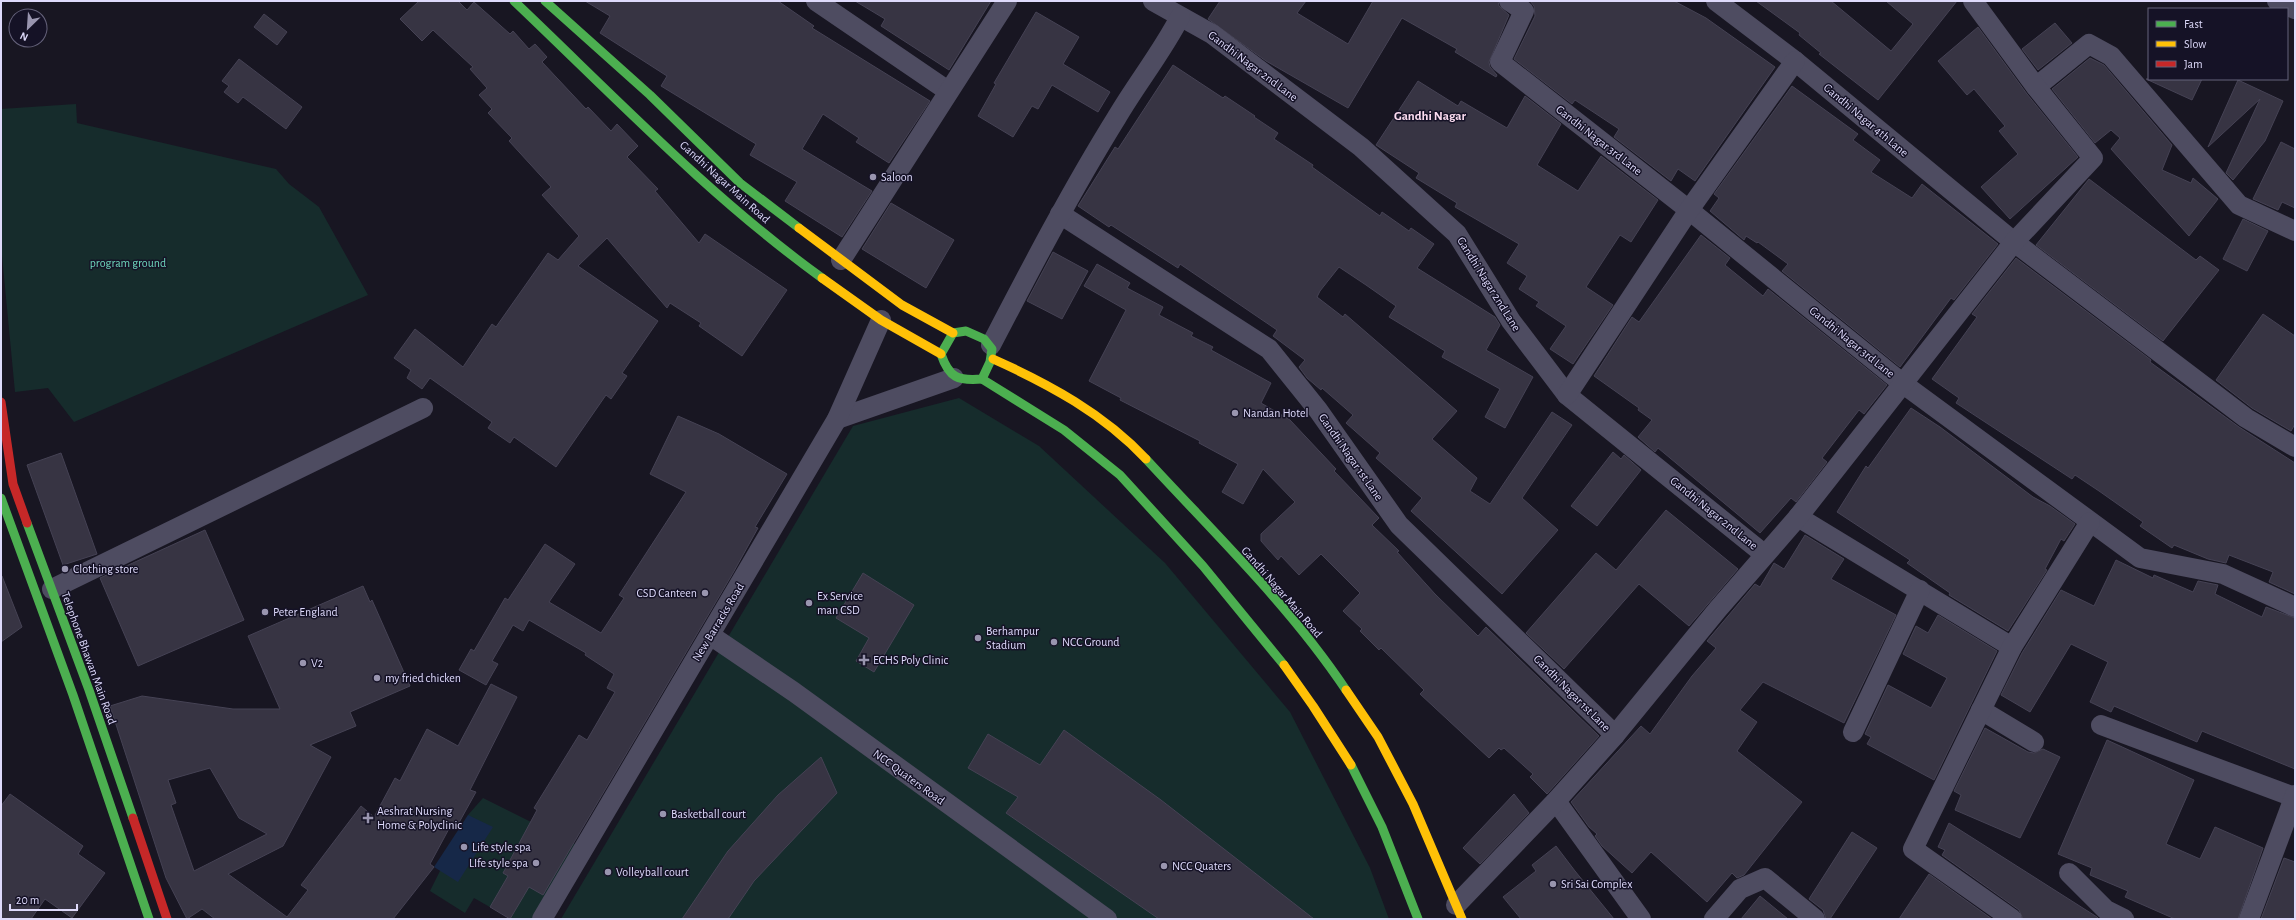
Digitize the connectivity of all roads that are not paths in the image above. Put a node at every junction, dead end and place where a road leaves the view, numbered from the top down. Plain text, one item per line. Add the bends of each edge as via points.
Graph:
1 (514, 1) edge
2 (545, 1) edge
3 (816, 1) edge
4 (1007, 1) edge
5 (1153, 1) edge
6 (1509, 1) edge
7 (1716, 1) edge
8 (1973, 1) edge
9 (2277, 1) edge
10 (2295, 10) edge
11 (1180, 17) junction
12 (1795, 61) junction
13 (2036, 86) junction
14 (948, 91) junction
15 (1689, 210) junction
16 (1060, 214) junction
17 (2295, 231) edge
18 (2014, 242) junction
19 (841, 260) junction
20 (882, 320) junction
21 (953, 333) junction
22 (992, 352) junction
23 (941, 354) junction
24 (954, 378) junction
25 (982, 379) junction
26 (1902, 383) junction
27 (1567, 395) junction
28 (1, 402) edge
29 (423, 408) dead end
30 (837, 419) junction
31 (2295, 447) edge
32 (1, 498) edge
33 (1798, 517) junction
34 (2090, 522) junction
35 (1764, 554) junction
36 (52, 589) junction
37 (1920, 590) junction
38 (2295, 607) edge
39 (710, 635) junction
40 (2012, 647) junction
41 (1981, 710) junction
42 (2102, 725) dead end
43 (1853, 732) dead end
44 (1615, 735) junction
45 (2034, 742) dead end
46 (2295, 796) edge
47 (1556, 801) junction
48 (2069, 873) dead end
49 (1459, 912) edge
50 (149, 919) edge
51 (167, 919) edge
52 (542, 919) edge
53 (1108, 919) edge
54 (1418, 919) edge
55 (1640, 919) edge
56 (1714, 919) edge
57 (1815, 919) edge
58 (2012, 919) edge
59 (2124, 919) edge
60 (2249, 919) edge

1 - 20 street, Gandhi Nagar Main Road via 705,184 792,256
2 - 19 street, Gandhi Nagar Main Road via 650,95 740,183
3 - 14 street
4 - 14 street
5 - 11 street, Gandhi Nagar 2nd Lane
6 - 15 street, Gandhi Nagar 3rd Lane via 1524,11 1500,62
7 - 12 street, Gandhi Nagar 4th Lane
8 - 13 street
9 - 10 street
11 - 16 street via 1168,42 1117,116
11 - 27 street, Gandhi Nagar 2nd Lane via 1212,34 1361,147 1457,234 1511,321
12 - 15 street
12 - 18 street, Gandhi Nagar 4th Lane
13 - 17 street via 2089,44 2111,56 2238,205
13 - 18 street via 2093,158
14 - 19 street
15 - 26 street, Gandhi Nagar 3rd Lane
15 - 27 street
16 - 22 street
16 - 44 street, Gandhi Nagar 1st Lane via 1269,349 1318,410 1399,525
18 - 26 street
18 - 31 street, Gandhi Nagar 4th Lane via 2246,418
19 - 21 street, Gandhi Nagar Main Road via 902,305
20 - 23 street, Gandhi Nagar Main Road
20 - 30 street, New Barracks Road
21 - 22 street via 966,331 981,336
21 - 23 street
22 - 25 street
22 - 49 street, Gandhi Nagar Main Road via 1107,423 1153,465 1256,578 1330,666 1378,737 1413,804
23 - 24 street via 944,367
24 - 25 street via 969,381
24 - 30 street
25 - 54 street via 1061,428 1121,476 1239,607 1335,738 1385,831
26 - 33 street
26 - 34 street, Gandhi Nagar 3rd Lane
27 - 35 street, Gandhi Nagar 2nd Lane
28 - 36 street, Telephone Bhawan Main Road via 14,484
29 - 36 street
30 - 39 street, New Barracks Road
32 - 50 street
33 - 35 street
33 - 37 street
34 - 38 street, Gandhi Nagar 3rd Lane via 2140,558 2223,574
34 - 40 street
35 - 44 street
36 - 51 street, Telephone Bhawan Main Road
37 - 40 street
37 - 43 street
39 - 52 street, New Barracks Road
39 - 53 street, NCC Quaters Road via 794,692
40 - 41 street
41 - 45 street
41 - 58 street via 1913,849
42 - 46 street
44 - 47 street
46 - 60 street
47 - 49 street
47 - 55 street
48 - 59 street via 2106,910
56 - 57 street via 1740,890 1765,878

